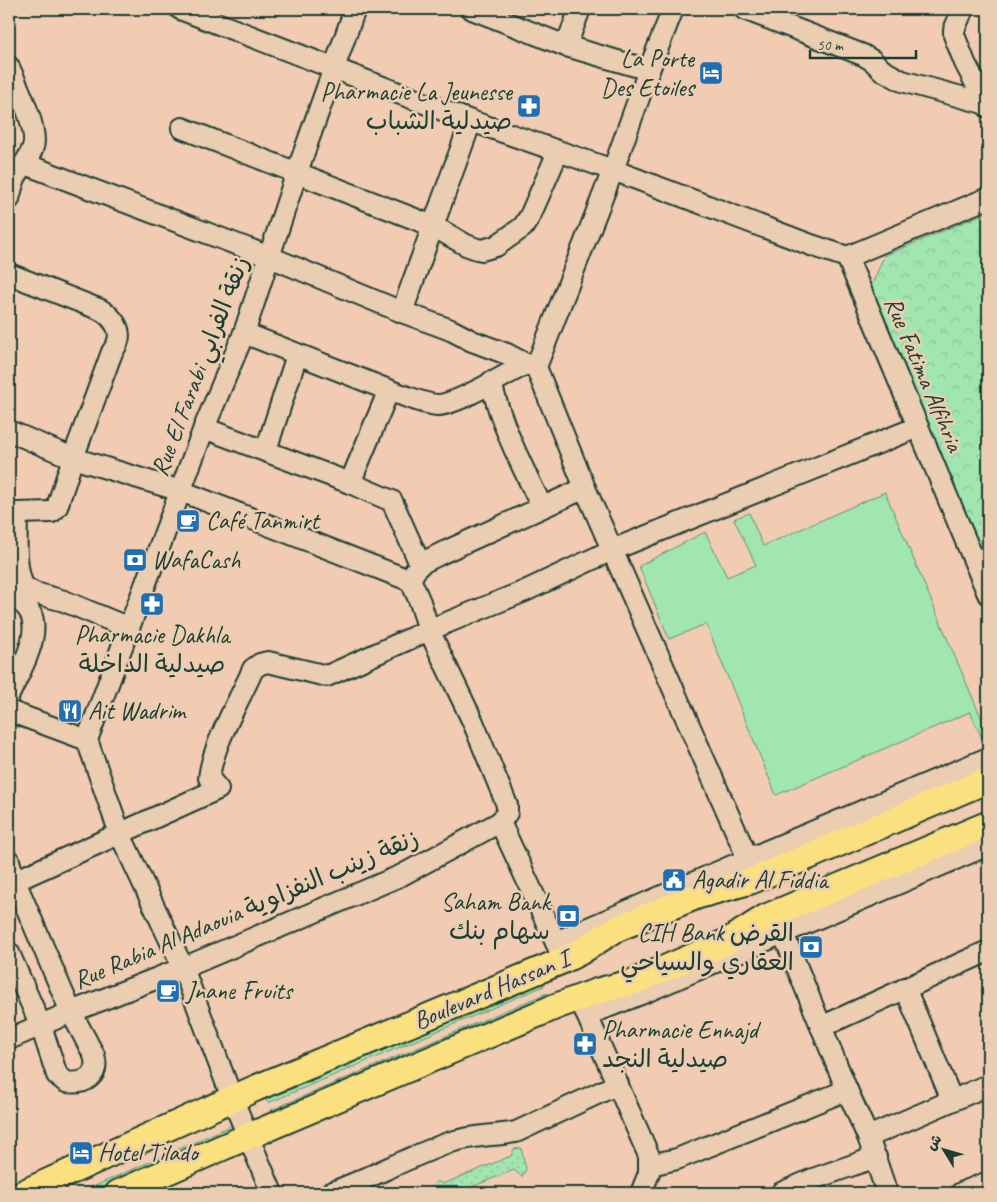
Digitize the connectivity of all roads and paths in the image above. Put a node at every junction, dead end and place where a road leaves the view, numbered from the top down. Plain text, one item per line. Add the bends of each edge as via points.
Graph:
1 (180, 9) edge
2 (355, 9) edge
3 (580, 9) edge
4 (673, 9) edge
5 (744, 9) edge
6 (963, 9) edge
7 (482, 10) edge
8 (566, 46) junction
9 (9, 67) edge
10 (333, 69) junction
11 (649, 70) junction
12 (988, 106) edge
13 (471, 121) junction
14 (182, 128) dead end
15 (558, 152) junction
16 (17, 170) edge
17 (613, 170) junction
18 (297, 172) junction
19 (988, 198) edge
20 (9, 199) edge
21 (432, 226) junction
22 (847, 257) junction
23 (270, 258) junction
24 (9, 274) edge
25 (402, 312) junction
26 (244, 333) junction
27 (297, 355) junction
28 (531, 366) junction
29 (491, 382) junction
30 (389, 390) junction
31 (918, 427) junction
32 (204, 428) junction
33 (9, 431) edge
34 (266, 450) junction
35 (73, 458) junction
36 (350, 483) junction
37 (585, 488) junction
38 (181, 491) junction
39 (542, 507) junction
40 (13, 513) edge
41 (612, 550) junction
42 (415, 573) junction
43 (16, 594) edge
44 (988, 594) edge
45 (129, 628) junction
46 (429, 630) junction
47 (9, 695) edge
48 (9, 711) edge
49 (87, 740) junction
50 (988, 758) edge
51 (988, 780) edge
52 (500, 822) junction
53 (988, 824) edge
54 (120, 834) junction
55 (988, 845) edge
56 (748, 859) junction
57 (9, 862) edge
58 (15, 881) junction
59 (783, 932) junction
60 (560, 951) junction
61 (988, 951) edge
62 (9, 953) edge
63 (183, 968) junction
64 (905, 988) junction
65 (583, 1006) junction
66 (71, 1012) junction
67 (41, 1026) junction
68 (821, 1027) junction
69 (9, 1039) edge
70 (618, 1084) junction
71 (988, 1085) edge
72 (847, 1090) junction
73 (232, 1098) junction
74 (952, 1100) junction
75 (248, 1136) junction
76 (868, 1137) junction
77 (876, 1157) junction
78 (650, 1165) junction
79 (988, 1182) edge
80 (23, 1193) edge
81 (118, 1193) edge
82 (272, 1193) edge
83 (330, 1193) edge
84 (641, 1193) edge
85 (781, 1193) edge
86 (887, 1193) edge
87 (960, 1193) edge

1 - 10 street
2 - 10 street, Rue El Farabi زنقة الفرابي
3 - 8 street
4 - 11 street
5 - 12 street via 868,57 882,70 902,81
6 - 12 street via 954,34
7 - 8 street
8 - 11 street
9 - 16 street via 33,131 34,144
10 - 13 street
10 - 18 street, Rue El Farabi زنقة الفرابي
11 - 17 street
13 - 15 street
13 - 21 street
14 - 18 street
15 - 17 street
15 - 21 street via 523,227 496,246 477,249
16 - 20 street
16 - 23 street
17 - 22 street
17 - 28 street
18 - 21 street
18 - 23 street, Rue El Farabi زنقة الفرابي
19 - 22 street
21 - 25 street
22 - 31 street, Rue Fatima Alfihria
23 - 25 street
23 - 26 street, Rue El Farabi زنقة الفرابي
24 - 35 street via 100,310 113,320 117,329 118,341
25 - 28 street
26 - 27 street
26 - 32 street, Rue El Farabi زنقة الفرابي
27 - 30 street
27 - 34 street
28 - 29 street
28 - 37 street
29 - 30 street via 456,400 437,405
29 - 39 street via 509,440
30 - 36 street
31 - 41 street
31 - 44 street, Rue Fatima Alfihria
32 - 34 street
32 - 38 street, Rue El Farabi زنقة الفرابي
33 - 35 street
34 - 36 street
35 - 38 street
35 - 40 street via 54,511
36 - 42 street via 392,501
37 - 39 street
37 - 41 street
38 - 42 street
38 - 45 street, Rue El Farabi زنقة الفرابي
39 - 42 street
40 - 43 street via 22,582
41 - 46 street via 525,591
41 - 56 street
42 - 46 street
43 - 45 street via 35,593 64,601
43 - 47 street via 35,626 34,637
45 - 49 street, Rue El Farabi زنقة الفرابي
46 - 52 street via 473,722 506,805 506,813
46 - 54 street via 327,676 268,662 260,664 253,669 215,754 210,778 218,789
48 - 49 street
49 - 54 street
50 - 56 street
51 - 60 main road, Boulevard Hassan I via 751,881 697,896 616,929 580,952
52 - 60 street
52 - 63 street, Rue Rabia Al Adaouia زنقة زينب النفزاوية via 402,875
53 - 65 main road, Boulevard Hassan I via 766,917 728,941
54 - 58 street
54 - 63 street
55 - 59 street
56 - 60 street
57 - 58 street
58 - 66 street
59 - 65 street via 641,994
59 - 68 street
60 - 73 main road, Boulevard Hassan I
61 - 64 street
62 - 67 street
63 - 66 street, Rue Rabia Al Adaouia زنقة زينب النفزاوية
63 - 73 street
64 - 68 street
64 - 74 street
65 - 70 street
65 - 75 main road, Boulevard Hassan I
66 - 67 street, Rue Rabia Al Adaouia زنقة زينب النفزاوية
66 - 67 street via 96,1061 93,1074 84,1082 66,1082 57,1075
67 - 69 street, Rue Rabia Al Adaouia زنقة زينب النفزاوية
68 - 72 street
70 - 78 street via 646,1148
70 - 83 street via 516,1132 452,1142
71 - 74 street
72 - 76 street
72 - 78 street via 677,1159
73 - 75 street
73 - 80 main road, Boulevard Hassan I
74 - 76 street
75 - 81 main road, Boulevard Hassan I
75 - 82 street
76 - 77 street
77 - 85 street
77 - 86 street
78 - 84 street
79 - 87 street

